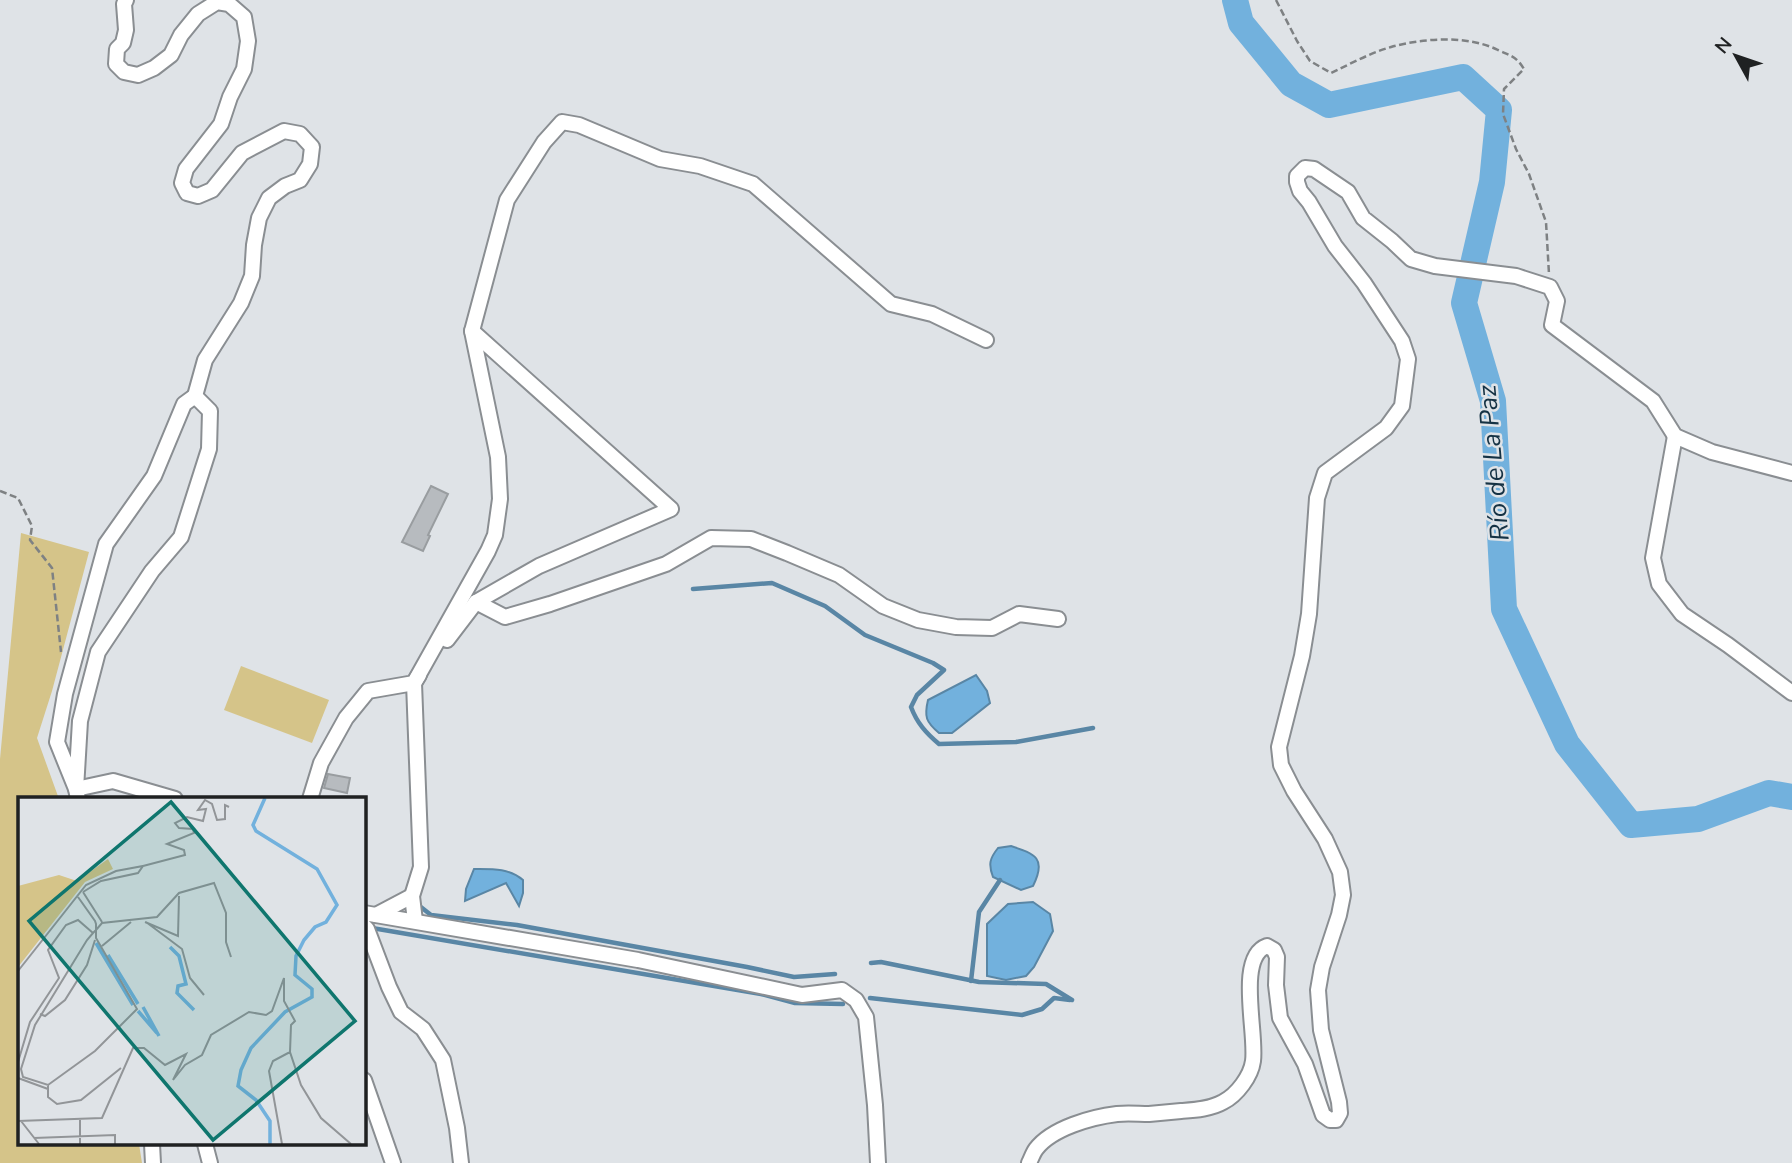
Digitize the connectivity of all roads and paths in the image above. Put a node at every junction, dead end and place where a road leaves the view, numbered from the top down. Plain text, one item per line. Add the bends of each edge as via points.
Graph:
1 (126, 0) edge
2 (1276, 0) edge
3 (1550, 287) junction
4 (472, 331) junction
5 (986, 340) dead end
6 (195, 396) junction
7 (1675, 436) junction
8 (1792, 474) edge
9 (0, 491) edge
10 (476, 602) junction
11 (1058, 619) dead end
12 (61, 656) dead end
13 (414, 683) junction
14 (1792, 693) edge
15 (77, 794) edge
16 (168, 797) edge
17 (311, 797) edge
18 (412, 896) junction
19 (370, 913) edge
20 (415, 920) junction
21 (366, 930) edge
22 (366, 1086) edge
23 (206, 1146) edge
24 (210, 1163) edge
25 (393, 1163) edge
26 (461, 1163) edge
27 (877, 1163) edge
28 (1029, 1163) edge

1 - 6 street via 126,30 116,64 124,72 138,75 171,55 198,14 217,2 229,4 244,17 248,41 244,69 221,124 186,169 182,183 187,193 198,196 212,190 242,153 284,131 300,134 312,147 310,164 300,180 269,198 259,218 252,276 205,360
2 - 3 path via 1310,61 1331,73 1393,46 1448,38 1487,45 1518,59 1524,69 1504,89 1503,114 1546,222
3 - 7 street via 1556,302 1552,325 1653,401
3 - 28 street via 1516,276 1435,266 1410,258 1363,218 1348,192 1314,169 1305,168 1297,176 1300,191 1402,341 1408,359 1402,406 1386,428 1325,473 1317,498 1303,656 1279,747 1281,765 1340,872 1343,895 1318,990 1321,1030 1340,1113 1336,1120 1323,1115 1306,1064 1280,1018 1277,957 1267,946 1256,953 1250,982 1253,1060 1248,1077 1223,1102 1199,1109 1118,1114 1071,1125 1046,1139
4 - 5 street via 507,200 562,122 660,159 700,166 753,184 891,304 932,314
4 - 10 street via 670,509 539,566
4 - 13 street via 498,457 500,499 495,535
6 - 15 street via 184,404 153,476 106,544 65,694 57,742
6 - 15 street via 210,411 209,449 181,537 152,571 98,652 80,721
7 - 8 street via 1712,452
7 - 14 street via 1653,558 1659,584 1682,614
9 - 12 path via 18,498 32,526 30,540 52,568
10 - 11 street via 505,617 666,564 711,538 751,539 839,575 883,606 918,620 992,628 1019,614
10 - 13 street
13 - 17 street via 368,691 321,762
13 - 18 street via 421,867
15 - 16 street via 113,781
18 - 19 street
18 - 20 street
19 - 20 street
20 - 27 street via 802,995 842,990 856,1000 866,1017
21 - 26 street via 401,1012 424,1029 443,1060
22 - 25 street
23 - 24 street

